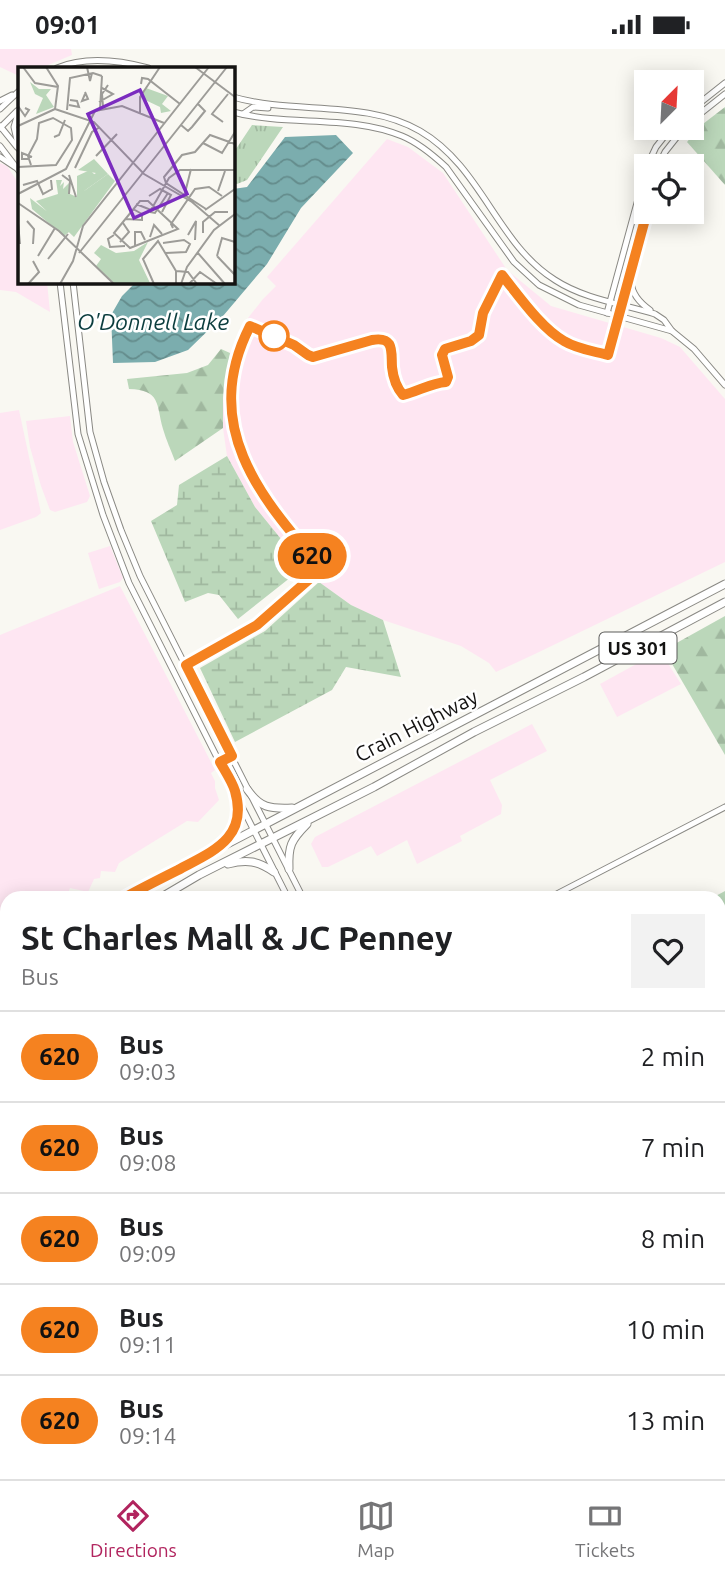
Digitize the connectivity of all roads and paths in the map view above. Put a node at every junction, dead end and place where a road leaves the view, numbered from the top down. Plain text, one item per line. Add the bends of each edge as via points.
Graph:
1 (60, 67) edge
2 (143, 67) edge
3 (725, 83) edge
4 (17, 93) edge
5 (725, 94) edge
6 (234, 97) edge
7 (704, 100) edge
8 (0, 101) edge
9 (291, 107) junction
10 (0, 109) edge
11 (18, 110) edge
12 (704, 111) edge
13 (234, 112) edge
14 (18, 113) edge
15 (243, 114) junction
16 (0, 127) edge
17 (18, 145) edge
18 (0, 146) edge
19 (18, 148) edge
20 (0, 157) edge
21 (18, 169) edge
22 (18, 169) edge
23 (634, 212) edge
24 (644, 224) edge
25 (630, 275) junction
26 (60, 283) edge
27 (73, 283) edge
28 (610, 301) junction
29 (622, 304) junction
30 (607, 313) junction
31 (655, 314) junction
32 (619, 317) junction
33 (672, 331) junction
34 (725, 385) edge
35 (725, 584) edge
36 (725, 602) edge
37 (247, 789) junction
38 (235, 791) junction
39 (297, 807) junction
40 (725, 807) edge
41 (311, 818) junction
42 (265, 824) junction
43 (254, 830) junction
44 (273, 839) junction
45 (261, 844) junction
46 (219, 848) junction
47 (211, 869) junction
48 (289, 869) junction
49 (274, 872) junction
50 (137, 891) edge
51 (172, 891) edge
52 (286, 891) edge
53 (300, 891) edge
54 (563, 891) edge

1 - 2 main road via 95,60
3 - 7 main road
4 - 8 main road
4 - 10 main road
5 - 12 main road
6 - 9 main road
9 - 15 main road via 254,107
9 - 28 main road via 374,114 419,131 469,174 531,262 576,292
11 - 16 main road
13 - 15 main road
14 - 17 main road via 14,127
15 - 30 main road via 370,126 404,137 446,167 531,279 565,300
16 - 19 main road
18 - 21 main road
20 - 22 main road
23 - 28 main road
24 - 25 main road
25 - 29 main road
25 - 31 main road via 634,292
26 - 38 main road via 78,434 99,504 129,583
27 - 37 main road via 90,432 104,482 140,576
28 - 29 main road
28 - 30 main road
29 - 31 main road
29 - 32 main road
30 - 32 main road
31 - 33 main road
32 - 33 main road
33 - 34 main road via 694,348
35 - 39 highway, Crain Highway / US 301
36 - 41 highway, Crain Highway / US 301
37 - 39 highway via 264,806
37 - 42 main road
38 - 43 main road
38 - 46 highway via 236,823
39 - 42 highway, Crain Highway / US 301
40 - 54 main road
41 - 44 highway, Crain Highway / US 301
41 - 48 highway via 292,840
42 - 43 highway, Crain Highway / US 301
42 - 44 main road
43 - 45 main road
43 - 46 highway, Crain Highway / US 301
44 - 45 highway, Crain Highway / US 301
44 - 48 main road
45 - 47 highway, Crain Highway / US 301
45 - 49 main road
46 - 50 highway, Crain Highway / US 301
47 - 49 highway via 251,860
47 - 51 highway, Crain Highway / US 301
48 - 53 main road
49 - 52 main road

